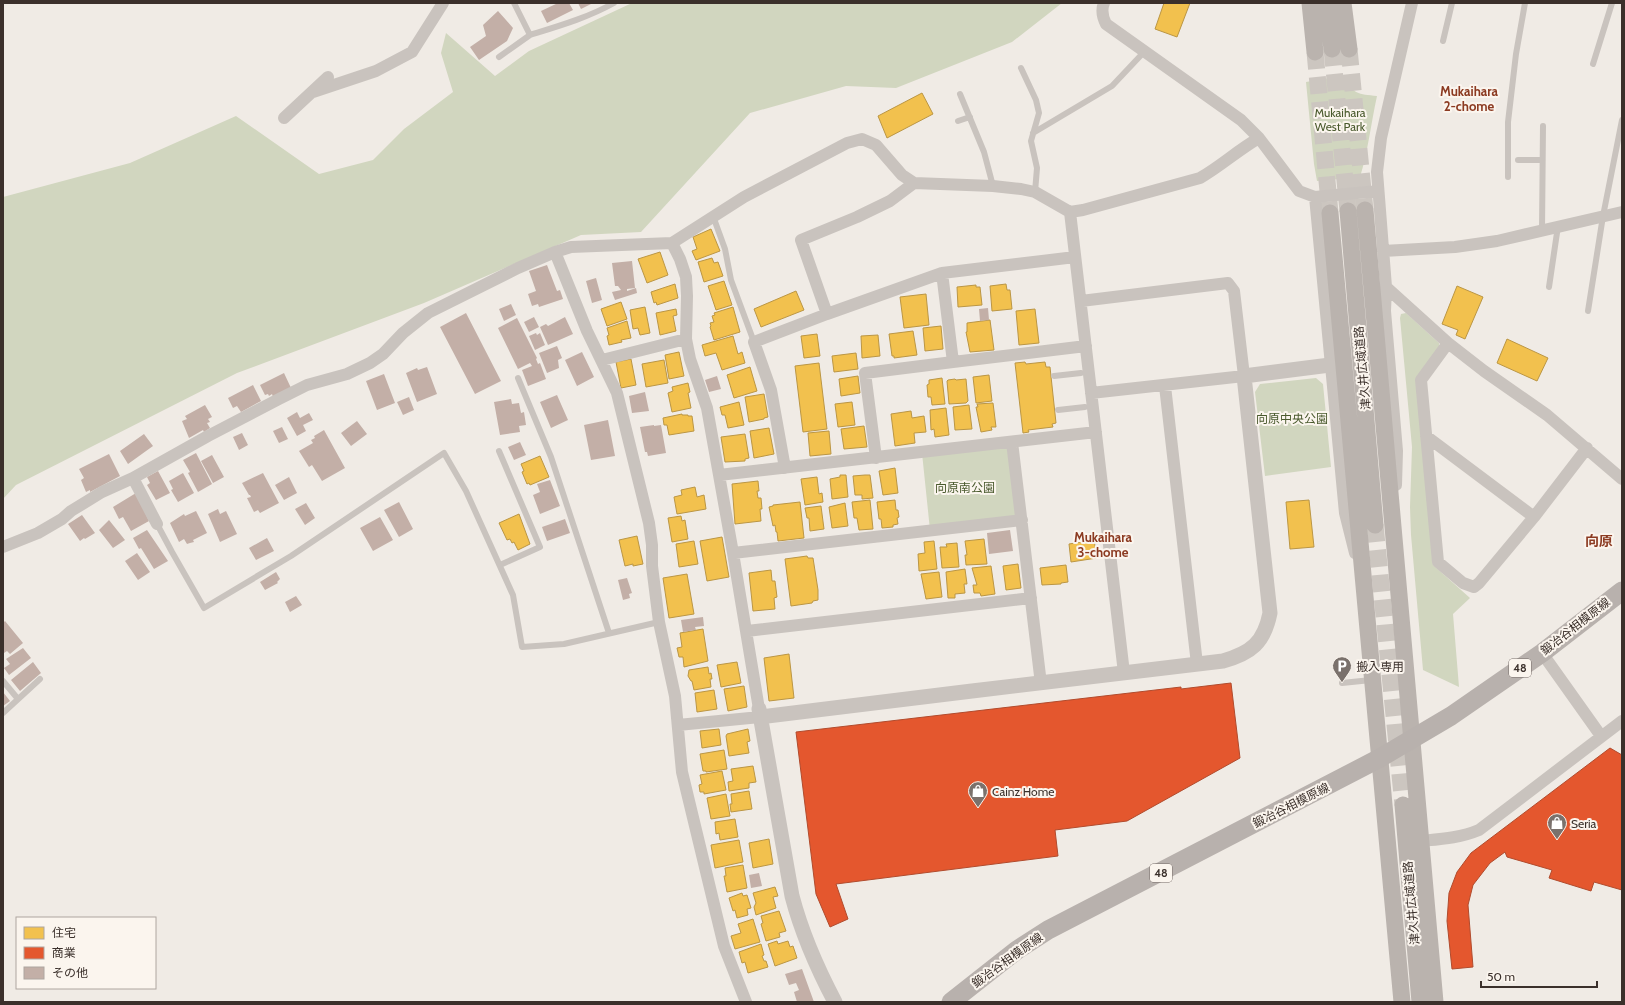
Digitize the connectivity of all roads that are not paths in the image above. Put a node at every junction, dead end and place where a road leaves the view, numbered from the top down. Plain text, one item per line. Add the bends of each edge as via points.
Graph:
1 (443, 3) edge
2 (514, 3) edge
3 (614, 3) edge
4 (1104, 3) edge
5 (1310, 3) edge
6 (1326, 3) edge
7 (1343, 3) edge
8 (1412, 3) edge
9 (1452, 3) edge
10 (1525, 3) edge
11 (1612, 3) edge
12 (530, 35) junction
13 (1443, 41) dead end
14 (1350, 49) tunnel mouth
15 (1144, 52) junction
16 (499, 56) dead end
17 (1593, 64) dead end
18 (1021, 68) dead end
19 (328, 77) dead end
20 (313, 92) junction
21 (960, 94) dead end
22 (970, 117) junction
23 (284, 118) dead end
24 (1622, 120) edge
25 (958, 121) dead end
26 (1543, 126) dead end
27 (1033, 133) junction
28 (1259, 138) junction
29 (1518, 160) dead end
30 (1542, 160) junction
31 (1508, 177) dead end
32 (914, 183) junction
33 (993, 186) junction
34 (1378, 191) junction
35 (1035, 192) junction
36 (1315, 197) junction
37 (1365, 210) tunnel mouth
38 (1348, 211) tunnel mouth
39 (1070, 212) junction
40 (1622, 212) edge
41 (1330, 213) tunnel mouth
42 (712, 216) junction
43 (1603, 216) junction
44 (1558, 226) junction
45 (1542, 230) junction
46 (672, 243) junction
47 (1383, 251) junction
48 (555, 252) junction
49 (1076, 257) junction
50 (942, 273) junction
51 (1386, 287) junction
52 (1549, 287) dead end
53 (1081, 301) junction
54 (1588, 311) dead end
55 (827, 314) junction
56 (686, 339) junction
57 (754, 342) junction
58 (1448, 343) junction
59 (1086, 346) junction
60 (602, 360) junction
61 (953, 362) junction
62 (1330, 365) junction
63 (1081, 373) dead end
64 (1054, 376) dead end
65 (1244, 376) junction
66 (518, 378) dead end
67 (1166, 386) junction
68 (1091, 393) junction
69 (1085, 407) dead end
70 (1058, 410) dead end
71 (1096, 432) junction
72 (1426, 436) junction
73 (1012, 442) junction
74 (1587, 448) junction
75 (499, 451) dead end
76 (876, 458) junction
77 (784, 468) junction
78 (719, 475) junction
79 (133, 478) junction
80 (1622, 479) edge
81 (1534, 517) junction
82 (1022, 520) junction
83 (157, 524) joint
84 (1375, 525) tunnel mouth
85 (1394, 534) junction
86 (3, 547) edge
87 (733, 553) junction
88 (500, 565) junction
89 (1363, 586) junction
90 (1622, 591) edge
91 (1031, 598) junction
92 (659, 622) junction
93 (746, 632) junction
94 (609, 633) junction
95 (1542, 653) junction
96 (1197, 664) junction
97 (1124, 673) junction
98 (40, 679) dead end
99 (1372, 680) junction
100 (3, 681) edge
101 (1342, 683) dead end
102 (1041, 684) junction
103 (18, 699) junction
104 (3, 713) edge
105 (759, 713) junction
106 (1622, 720) edge
107 (678, 725) junction
108 (1601, 736) junction
109 (1412, 739) junction
110 (1380, 758) junction
111 (1402, 805) tunnel mouth
112 (1420, 841) junction
113 (746, 1002) edge
114 (835, 1002) edge
115 (951, 1002) edge
116 (1402, 1002) edge
117 (1420, 1002) edge
118 (1435, 1002) edge

1 - 20 street via 412,52 376,71
2 - 12 lane
3 - 12 lane via 577,20
4 - 15 street via 1103,18 1106,24
5 - 6 main road via 1324,51
7 - 14 main road
8 - 34 street via 1381,138 1377,172
9 - 13 lane
10 - 31 lane via 1508,122
11 - 17 lane
12 - 16 lane
15 - 27 lane via 1112,86
15 - 28 street via 1240,120
18 - 27 lane via 1036,100 1039,113
19 - 20 street
20 - 23 street
21 - 22 lane
22 - 25 lane
22 - 33 lane via 984,152
24 - 43 lane
26 - 30 lane
27 - 35 lane via 1031,141 1037,168
28 - 36 street via 1300,191
28 - 39 street via 1200,178 1090,209
29 - 30 lane
30 - 45 lane
32 - 33 street
32 - 42 street via 902,175 876,145 862,139 762,187
32 - 55 street via 884,204 801,240
33 - 35 street
34 - 36 street
34 - 47 street
35 - 39 street
36 - 62 street
37 - 85 main road
38 - 84 main road, 津久井広域道路
39 - 49 street
40 - 43 street
41 - 89 main road
42 - 46 street
42 - 57 lane via 725,249 731,280
43 - 44 street
43 - 54 lane
44 - 45 street
44 - 52 lane
45 - 47 street via 1497,241 1455,247
46 - 48 street via 571,247
46 - 56 street via 686,277
47 - 51 street
48 - 60 street via 587,331
48 - 79 street via 428,313 370,363 347,374 307,385
49 - 50 street
49 - 53 street
50 - 55 street
50 - 61 street
51 - 58 street
51 - 85 street via 1385,311 1397,451
53 - 59 street
53 - 65 street via 1228,283 1234,291
55 - 57 street
56 - 60 street
56 - 78 street via 707,408
57 - 77 street via 771,390
58 - 72 street via 1421,380
58 - 74 street via 1547,415
59 - 61 street
59 - 68 street
60 - 92 street via 617,393 649,523
61 - 76 street via 864,373
62 - 65 street
62 - 89 street via 1345,513
63 - 64 lane
65 - 67 street
65 - 96 street via 1270,613 1263,635 1241,656
66 - 94 lane via 551,457
67 - 68 street
67 - 96 street
68 - 71 street
69 - 70 lane
71 - 73 street
71 - 97 street
72 - 81 street
72 - 81 street via 1438,562 1463,583 1474,587 1479,583
73 - 76 street
73 - 82 street
74 - 80 street
74 - 81 street
75 - 88 lane via 540,547
76 - 77 street
77 - 78 street
78 - 87 street
79 - 83 street
79 - 86 street via 102,492 38,533
82 - 87 street
82 - 91 street
83 - 88 lane via 204,608 290,556 444,453 466,491
85 - 109 main road
87 - 93 street
88 - 94 lane via 513,595 522,647 564,644
89 - 99 main road
90 - 95 main road, 鍛冶谷相模原線 / 48
91 - 93 street
91 - 102 street
92 - 94 lane
92 - 107 street via 675,696
93 - 105 street
95 - 108 street
95 - 109 main road, 鍛冶谷相模原線 / 48 via 1451,716
96 - 97 street
97 - 102 street
98 - 103 lane
99 - 101 lane
99 - 110 main road
100 - 103 lane
102 - 105 street
103 - 104 lane
105 - 107 street
105 - 114 street via 792,896 800,926
106 - 108 street
107 - 113 street via 682,772 722,938
108 - 112 street via 1479,830 1454,838
109 - 110 main road, 鍛冶谷相模原線 / 48
109 - 112 main road
110 - 115 main road, 鍛冶谷相模原線 / 48 via 1048,930
110 - 116 main road
111 - 117 main road, 津久井広域道路
112 - 118 main road

